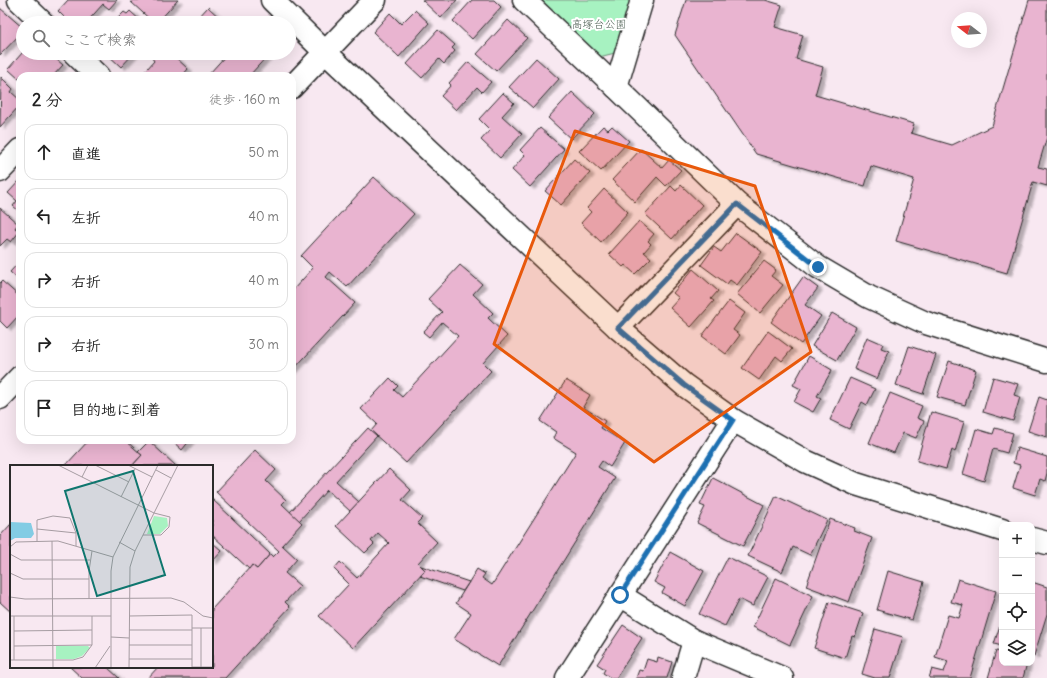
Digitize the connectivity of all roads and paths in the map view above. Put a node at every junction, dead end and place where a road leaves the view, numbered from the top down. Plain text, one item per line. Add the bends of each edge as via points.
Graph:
1 (19, 0) edge
2 (272, 0) edge
3 (375, 0) edge
4 (524, 0) edge
5 (642, 0) edge
6 (36, 16) edge
7 (288, 16) edge
8 (296, 24) edge
9 (325, 52) junction
10 (80, 60) edge
11 (91, 72) edge
12 (296, 84) edge
13 (616, 87) junction
14 (16, 154) edge
15 (0, 171) edge
16 (737, 204) junction
17 (618, 328) junction
18 (1047, 361) edge
19 (16, 381) edge
20 (0, 398) edge
21 (733, 420) junction
22 (999, 529) edge
23 (1035, 540) edge
24 (1047, 543) edge
25 (620, 595) junction
26 (694, 641) junction
27 (567, 678) edge
28 (683, 678) edge
29 (782, 678) edge

1 - 6 street
2 - 7 street
3 - 9 street
4 - 13 street
5 - 13 street
8 - 9 street
9 - 12 street
9 - 17 street
10 - 11 street
13 - 16 street
14 - 15 street
16 - 17 street
16 - 18 street via 818,267 869,297 926,323
17 - 21 street via 684,385
19 - 20 street
21 - 22 street via 805,461 856,484
21 - 25 street
23 - 24 street
25 - 26 street
25 - 27 street
26 - 28 street
26 - 29 street

